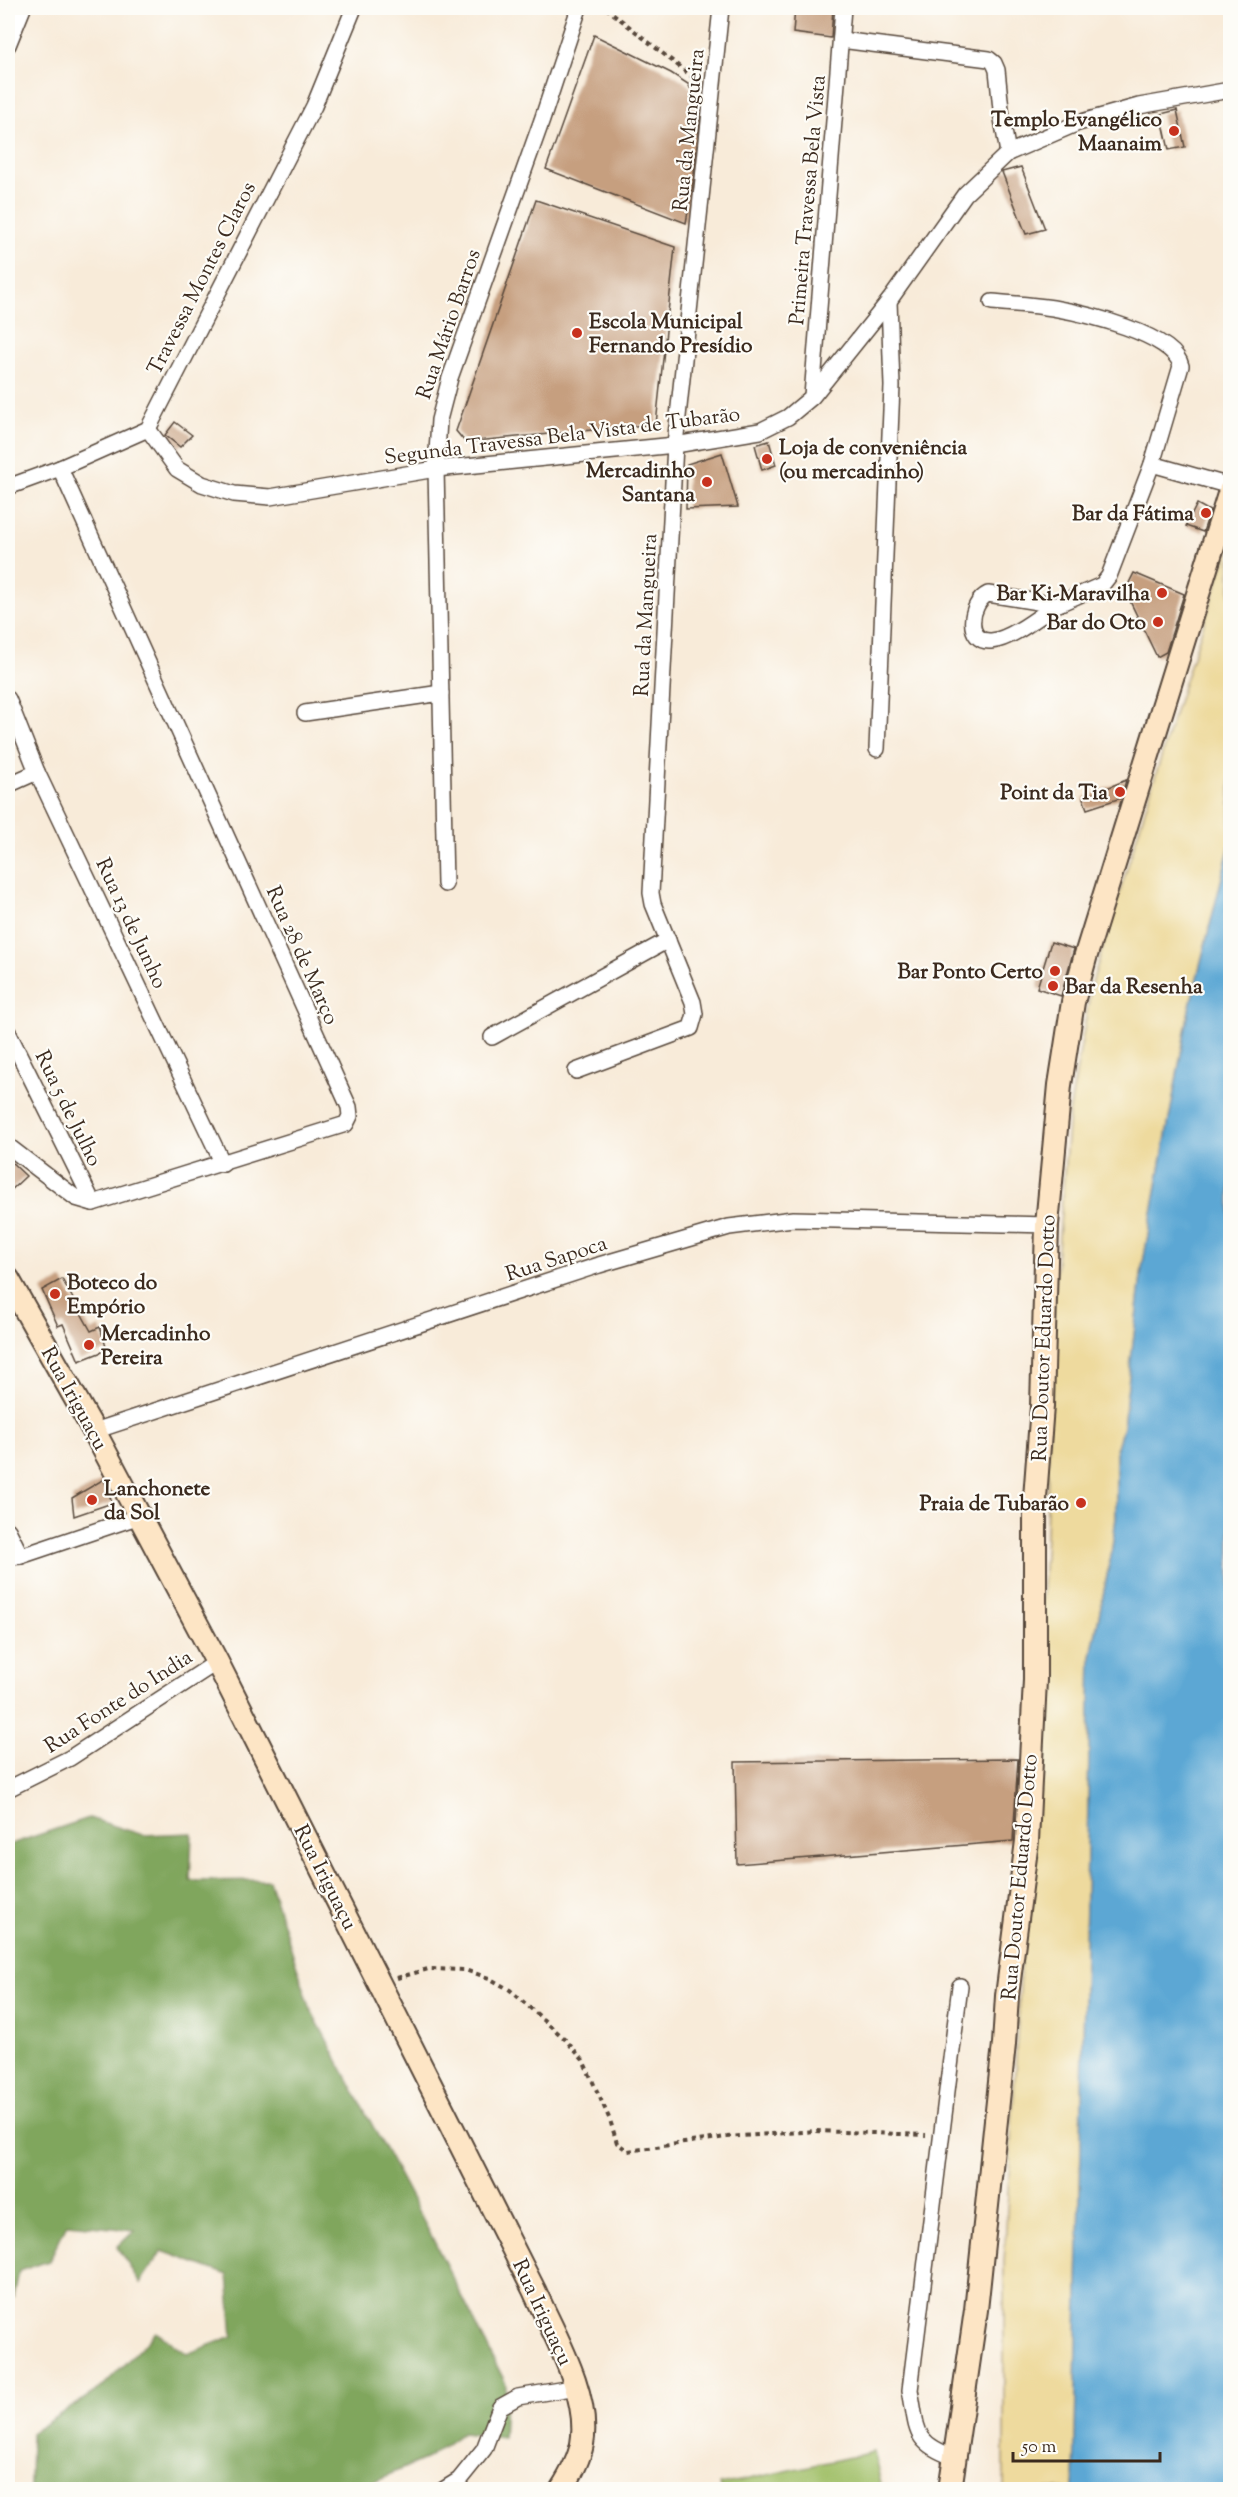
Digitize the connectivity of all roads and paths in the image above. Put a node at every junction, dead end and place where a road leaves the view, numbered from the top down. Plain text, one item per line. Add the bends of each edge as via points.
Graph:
1 (23, 8) edge
2 (354, 8) edge
3 (579, 8) edge
4 (606, 8) edge
5 (721, 8) edge
6 (843, 8) edge
7 (841, 40) junction
8 (8, 45) edge
9 (1230, 90) edge
10 (713, 94) junction
11 (1008, 153) junction
12 (889, 301) junction
13 (992, 302) dead end
14 (812, 397) junction
15 (148, 429) junction
16 (675, 445) junction
17 (1152, 464) junction
18 (60, 468) junction
19 (436, 469) junction
20 (8, 488) edge
21 (1230, 488) edge
22 (1056, 605) junction
23 (441, 693) junction
24 (8, 699) edge
25 (305, 713) dead end
26 (877, 748) dead end
27 (37, 772) junction
28 (8, 785) edge
29 (445, 884) dead end
30 (668, 940) junction
31 (8, 1032) edge
32 (492, 1037) dead end
33 (576, 1071) dead end
34 (8, 1146) edge
35 (224, 1164) junction
36 (93, 1203) junction
37 (1047, 1225) junction
38 (8, 1279) edge
39 (94, 1431) junction
40 (140, 1516) junction
41 (8, 1530) edge
42 (14, 1556) edge
43 (217, 1662) junction
44 (8, 1789) edge
45 (380, 1983) junction
46 (960, 1986) dead end
47 (941, 2135) junction
48 (577, 2387) junction
49 (953, 2457) junction
50 (443, 2490) edge
51 (561, 2490) edge
52 (950, 2490) edge

1 - 8 street
2 - 15 street, Travessa Montes Claros via 314,106
3 - 19 street, Rua Mário Barros via 450,378 439,420
4 - 10 path
5 - 10 street, Rua da Mangueira
6 - 7 street, Primeira Travessa Bela Vista
7 - 11 street via 989,59 997,70
7 - 14 street, Primeira Travessa Bela Vista
9 - 11 street, Segunda Travessa Bela Vista de Tubarão via 1139,106 1088,120
10 - 16 street, Rua da Mangueira
11 - 12 street, Segunda Travessa Bela Vista de Tubarão via 965,194
12 - 14 street, Segunda Travessa Bela Vista de Tubarão
12 - 26 street via 892,386
13 - 17 street via 1054,308 1124,326 1174,351 1181,366
14 - 16 street, Segunda Travessa Bela Vista de Tubarão via 788,417 760,431
15 - 18 street
15 - 19 street, Segunda Travessa Bela Vista de Tubarão via 177,469 202,484 234,494 270,497
16 - 19 street, Segunda Travessa Bela Vista de Tubarão
16 - 30 street, Rua da Mangueira via 651,893
17 - 21 street
17 - 22 street via 1109,576 1102,585
18 - 20 street
18 - 35 street, Rua 28 de Março via 349,1107 346,1124
19 - 23 street, Rua Mário Barros
21 - 37 main road, Rua Doutor Eduardo Dotto via 1073,1002 1060,1085
22 - 22 street via 1005,638 992,641 976,636 976,605 988,594
23 - 25 street
23 - 29 street, Rua Mário Barros
24 - 27 street, Rua 13 de Junho
27 - 28 street
27 - 35 street, Rua 13 de Junho
30 - 32 street
30 - 33 street via 693,1002 695,1022 691,1028
31 - 36 street, Rua 5 de Julho
34 - 36 street via 76,1198
35 - 36 street, Rua 28 de Março
37 - 39 street, Rua Sapoca via 793,1219 729,1227 599,1265
37 - 49 main road, Rua Doutor Eduardo Dotto via 1035,1497 1035,1680 1027,1841 1007,1996 976,2310
38 - 39 main road, Rua Iriguaçu
39 - 40 main road, Rua Iriguaçu
40 - 42 street
40 - 43 main road, Rua Iriguaçu
41 - 42 street
43 - 44 street, Rua Fonte do India via 70,1758
43 - 45 main road, Rua Iriguaçu
45 - 47 path via 428,1969 465,1970 510,1990 564,2037 583,2060 617,2143 628,2151 726,2137 817,2131
45 - 48 main road, Rua Iriguaçu via 534,2290
46 - 47 street
47 - 49 street via 910,2390 919,2437 934,2450
48 - 50 street via 518,2397 500,2408 484,2449 459,2480
48 - 51 main road, Rua Iriguaçu via 583,2443 572,2474
49 - 52 main road, Rua Doutor Eduardo Dotto

